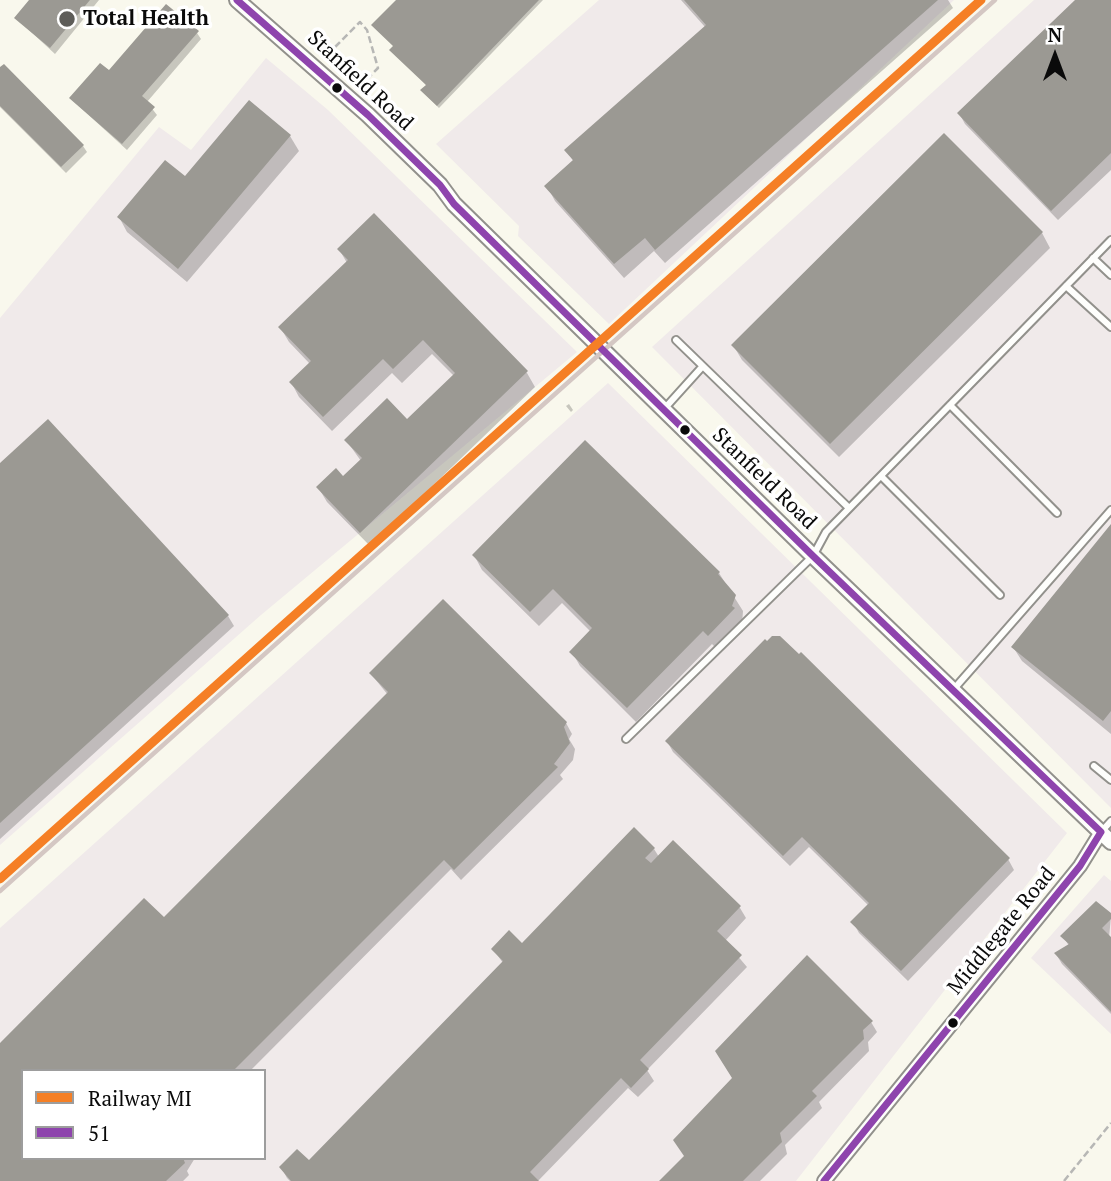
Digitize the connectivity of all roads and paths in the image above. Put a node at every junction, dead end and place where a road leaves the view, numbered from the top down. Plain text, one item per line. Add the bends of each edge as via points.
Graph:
1 (237, 0) edge
2 (335, 47) dead end
3 (367, 79) dead end
4 (1111, 240) edge
5 (1093, 258) junction
6 (1111, 275) edge
7 (1066, 286) junction
8 (1111, 327) edge
9 (676, 340) dead end
10 (702, 367) junction
11 (950, 405) junction
12 (664, 410) junction
13 (881, 476) junction
14 (849, 508) junction
15 (1111, 510) edge
16 (1057, 513) dead end
17 (813, 556) junction
18 (1000, 595) dead end
19 (953, 690) junction
20 (626, 739) dead end
21 (1094, 766) dead end
22 (1111, 780) edge
23 (1108, 832) edge
24 (1111, 1122) edge
25 (824, 1181) edge
26 (1064, 1181) edge

1 - 12 street, Stanfield Road via 368,115
2 - 3 path via 360,22 368,30 378,68
4 - 5 lane
5 - 6 lane
5 - 7 lane
7 - 8 lane
7 - 11 lane
9 - 10 lane
10 - 12 lane
10 - 14 lane
11 - 13 lane
11 - 16 lane
12 - 17 street, Stanfield Road
13 - 14 lane
13 - 18 lane
14 - 17 lane via 826,532
15 - 19 lane
17 - 19 street, Stanfield Road
17 - 20 lane
19 - 23 street, Stanfield Road
21 - 22 lane
23 - 25 street, Middlegate Road
24 - 26 path

